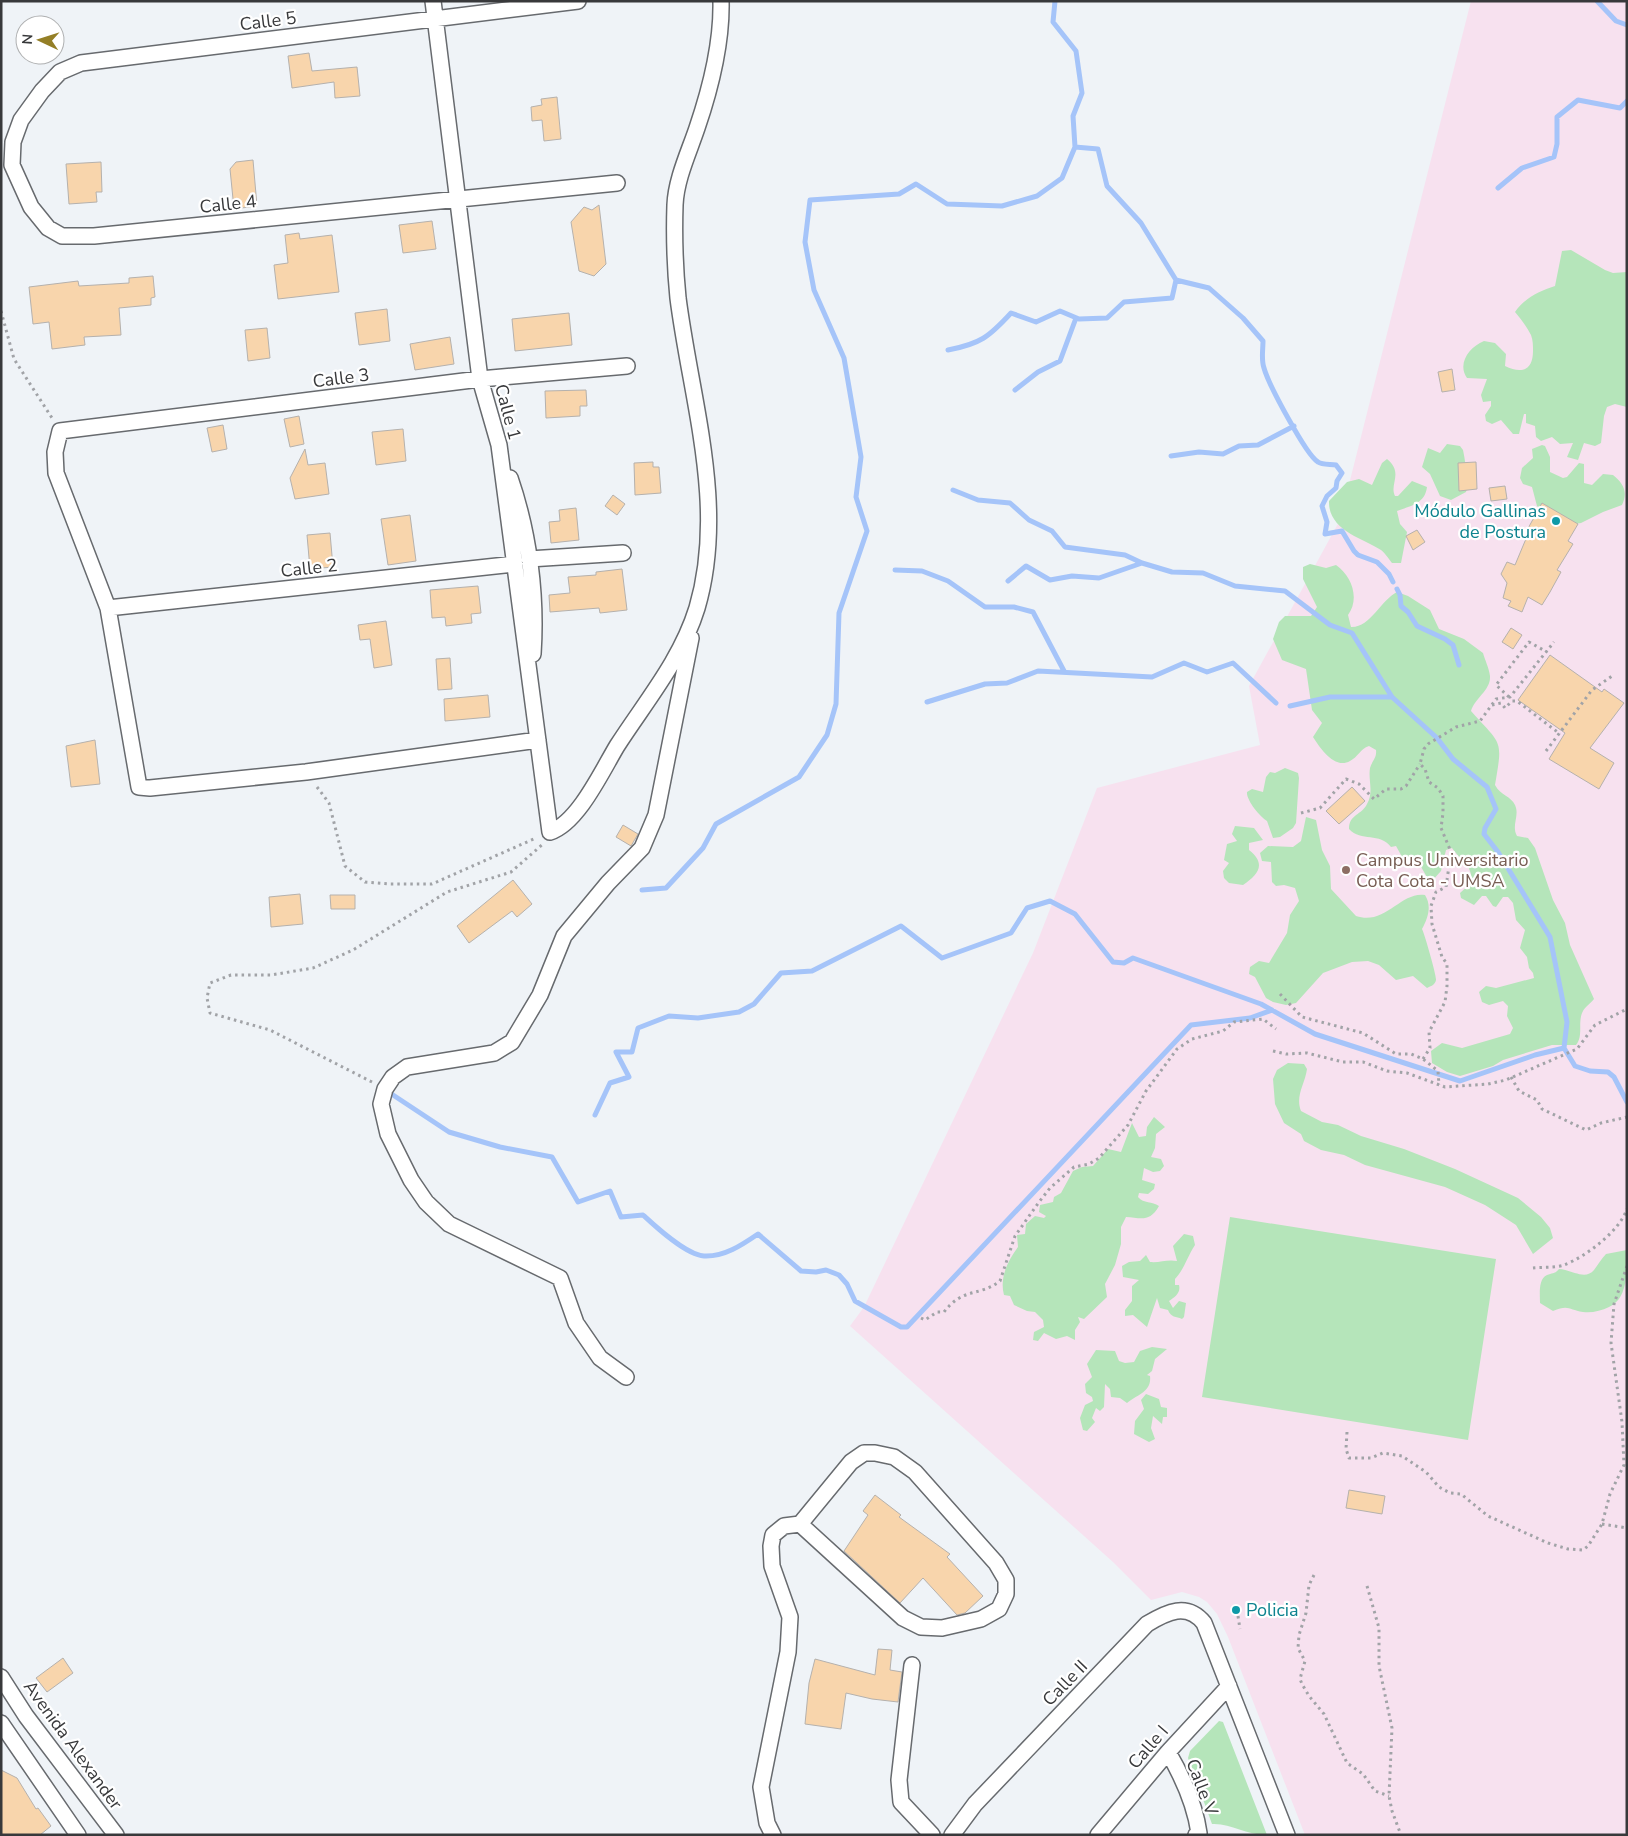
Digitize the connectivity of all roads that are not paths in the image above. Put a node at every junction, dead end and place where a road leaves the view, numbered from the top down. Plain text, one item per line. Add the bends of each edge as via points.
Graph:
1 (433, 1) edge
2 (578, 1) edge
3 (722, 1) edge
4 (436, 19) junction
5 (81, 62) joint
6 (617, 183) dead end
7 (458, 198) junction
8 (627, 366) dead end
9 (480, 379) junction
10 (623, 553) dead end
11 (522, 562) junction
12 (108, 608) junction
13 (697, 609) junction
14 (538, 740) junction
15 (626, 1377) dead end
16 (800, 1524) junction
17 (912, 1665) dead end
18 (1, 1677) edge
19 (1229, 1686) junction
20 (26, 1716) junction
21 (3, 1727) edge
22 (1168, 1752) junction
23 (1202, 1834) edge
24 (78, 1835) edge
25 (116, 1835) edge
26 (773, 1835) edge
27 (932, 1835) edge
28 (952, 1835) edge
29 (1098, 1835) edge
30 (1287, 1835) edge

1 - 4 street, Calle 1
2 - 4 street, Calle 5
3 - 13 street via 717,55 709,90 680,176 675,202 678,297 708,482 705,571
4 - 5 street, Calle 5
4 - 7 street, Calle 1
5 - 7 street, Calle 4 via 60,72 42,91 21,120 12,142 12,165 31,207 48,228 62,236 94,236
6 - 7 street, Calle 4
7 - 9 street, Calle 1
8 - 9 street, Calle 3
9 - 11 street, Calle 1 via 519,506
9 - 12 street, Calle 3 via 60,431 55,452 56,473
10 - 11 street, Calle 2
11 - 12 street, Calle 2
11 - 14 street, Calle 1 via 535,635 531,688
12 - 14 street via 139,787 306,772
13 - 14 street via 670,669 572,818 555,830
13 - 15 street via 656,815 642,848 564,936 540,994 512,1042 494,1053 408,1067 393,1077 381,1104 388,1134 426,1202 449,1224 560,1278 576,1323 600,1358
16 - 16 street via 851,1462 864,1453 894,1457 914,1472 996,1563 1006,1580 1006,1594 999,1609 981,1619 942,1628 921,1627 903,1618
16 - 26 street via 784,1526 774,1535 771,1546 772,1566 790,1616 788,1652 761,1788 767,1823
17 - 27 street via 899,1780 901,1802
18 - 20 street, Avenida Alexander
19 - 22 street, Calle I
19 - 28 street, Calle II via 1204,1623 1193,1613 1176,1610 1164,1614 1147,1624 975,1804
19 - 30 street
20 - 21 street
20 - 25 street, Avenida Alexander
21 - 24 street
22 - 23 street, Calle V
22 - 29 street, Calle I

